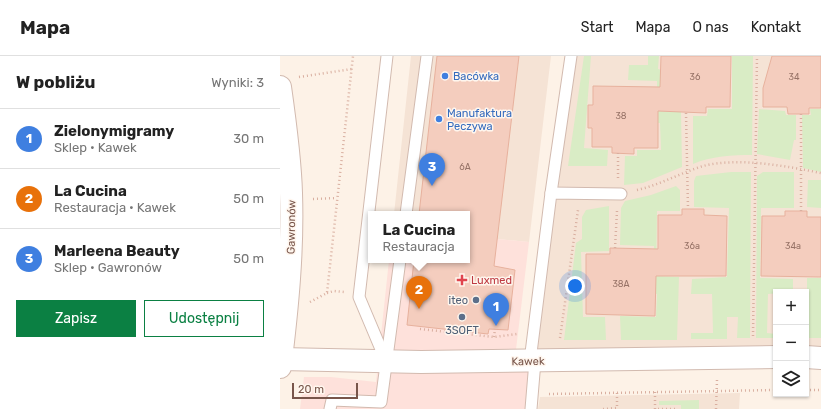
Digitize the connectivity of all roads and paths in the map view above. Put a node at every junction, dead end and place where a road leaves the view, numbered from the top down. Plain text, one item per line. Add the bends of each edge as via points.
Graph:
1 (353, 56) edge
2 (387, 56) edge
3 (427, 56) edge
4 (571, 56) edge
5 (757, 56) edge
6 (352, 70) junction
7 (289, 82) edge
8 (686, 113) dead end
9 (801, 114) dead end
10 (755, 164) junction
11 (801, 169) junction
12 (687, 172) junction
13 (821, 173) edge
14 (551, 193) junction
15 (580, 194) junction
16 (621, 194) joint
17 (337, 198) junction
18 (311, 199) dead end
19 (688, 209) dead end
20 (369, 211) edge
21 (406, 211) edge
22 (801, 211) dead end
23 (368, 220) edge
24 (400, 263) edge
25 (304, 306) dead end
26 (420, 329) dead end
27 (495, 329) dead end
28 (512, 334) dead end
29 (494, 337) junction
30 (753, 342) dead end
31 (559, 344) dead end
32 (281, 353) edge
33 (773, 357) edge
34 (809, 357) edge
35 (717, 358) junction
36 (821, 358) edge
37 (386, 361) junction
38 (532, 361) junction
39 (773, 390) edge
40 (809, 390) edge
41 (821, 390) edge
42 (716, 391) junction
43 (655, 392) junction
44 (617, 393) junction
45 (532, 394) junction
46 (380, 405) edge
47 (330, 409) edge
48 (531, 409) edge
49 (602, 409) edge
50 (677, 409) edge
51 (716, 409) edge

1 - 6 path
2 - 20 lane
3 - 21 lane
4 - 14 lane
5 - 10 path
6 - 7 path
6 - 17 path
7 - 32 street, Gawronów via 287,134 291,250
8 - 12 path
9 - 11 path
10 - 11 path
10 - 12 path via 735,162 704,166
10 - 30 path
11 - 13 path
11 - 22 path
12 - 16 path via 645,189
12 - 19 path
14 - 15 lane
14 - 38 lane
15 - 16 lane
15 - 31 path
17 - 18 path
17 - 25 path via 327,293
23 - 37 lane via 359,297
24 - 37 lane
26 - 29 path
27 - 29 path
28 - 29 path
32 - 37 street, Kawek
33 - 35 street, Kawek
34 - 36 street
35 - 38 street, Kawek
35 - 42 path
37 - 38 street, Kawek
37 - 46 lane
38 - 45 lane
39 - 42 path
40 - 41 path
42 - 43 path
42 - 51 path
43 - 44 path
43 - 50 path via 655,409
44 - 45 path
44 - 49 path via 616,408
45 - 48 lane
46 - 47 lane via 332,400

